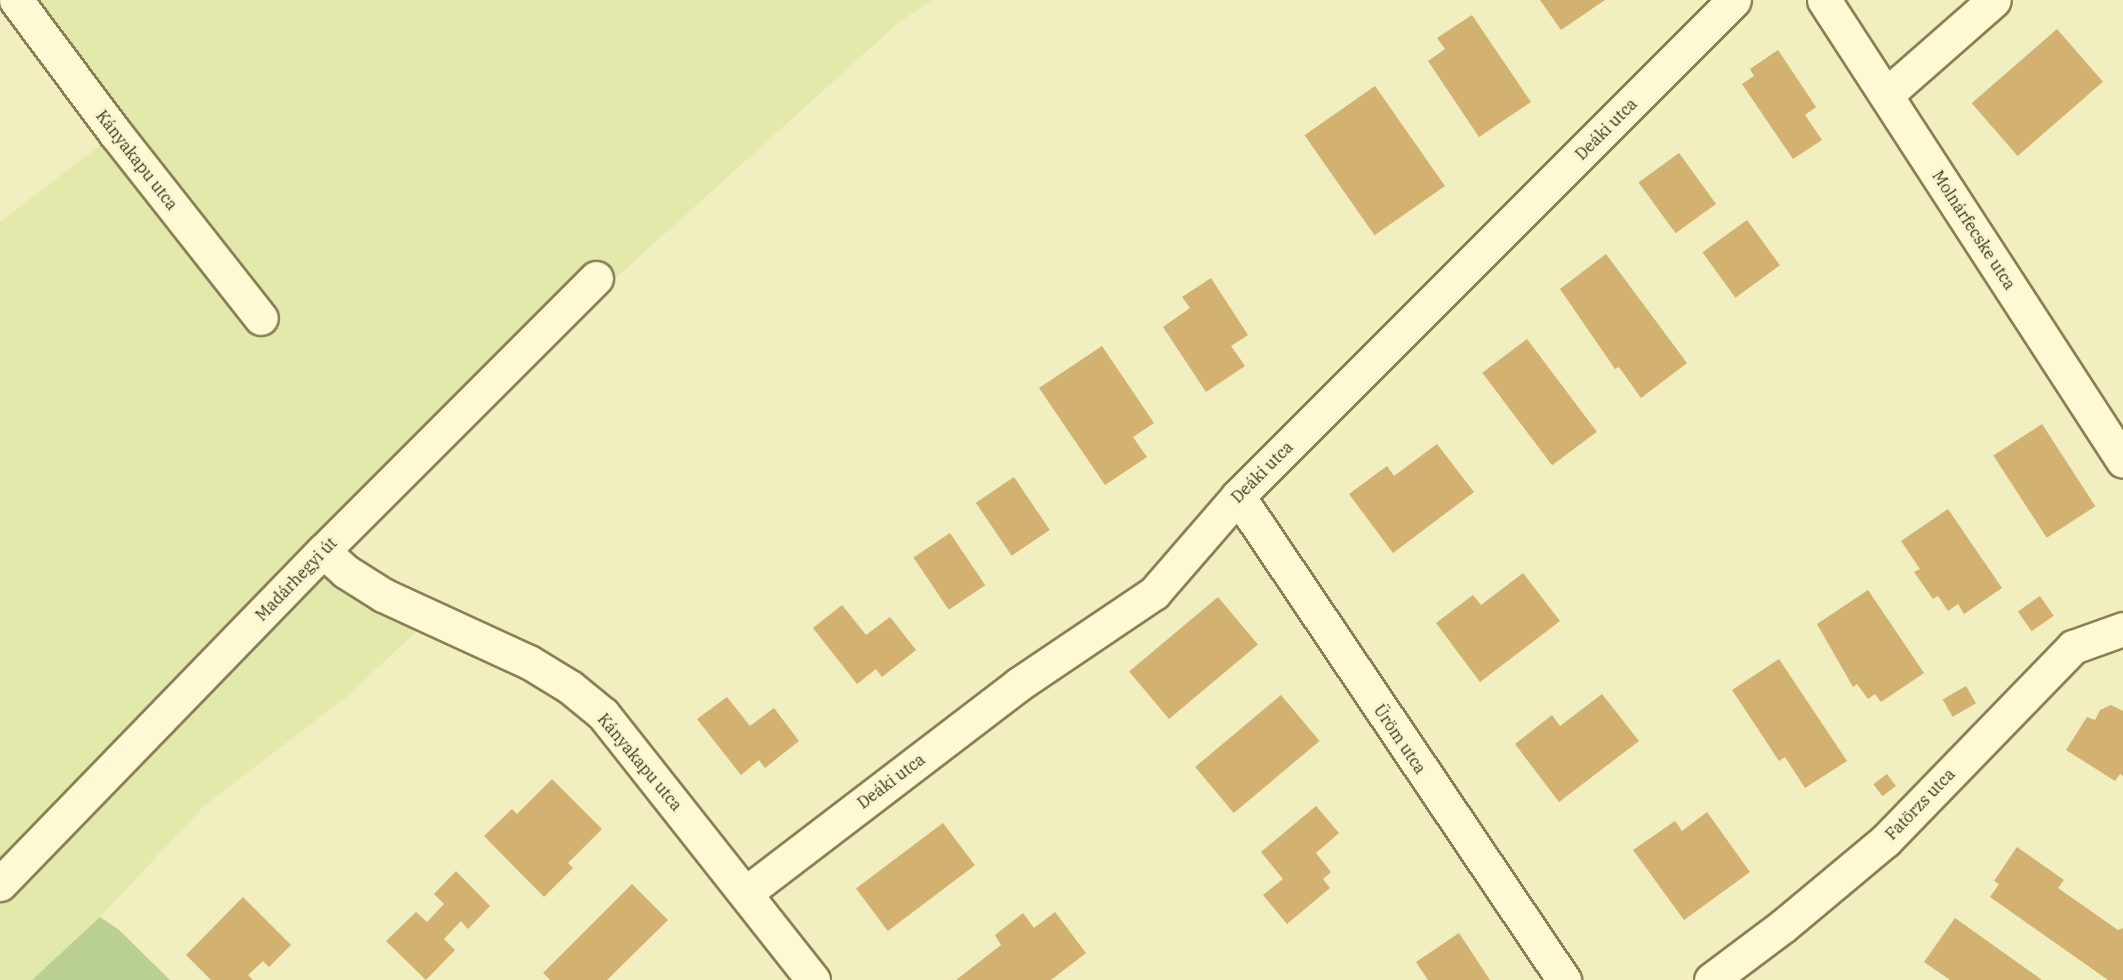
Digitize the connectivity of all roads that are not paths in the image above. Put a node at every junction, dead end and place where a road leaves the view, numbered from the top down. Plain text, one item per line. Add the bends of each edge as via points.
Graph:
1 (16, 0) edge
2 (1734, 0) edge
3 (1824, 0) edge
4 (1994, 0) edge
5 (1887, 94) junction
6 (596, 278) dead end
7 (261, 318) dead end
8 (2123, 461) edge
9 (1238, 496) junction
10 (323, 551) junction
11 (2123, 629) edge
12 (0, 884) edge
13 (747, 892) junction
14 (1718, 978) edge
15 (813, 980) edge
16 (1563, 980) edge

1 - 7 street, Kányakapu utca
2 - 9 street, Deáki utca
3 - 5 street, Molnárfecske utca
4 - 5 street
5 - 8 street, Molnárfecske utca
6 - 10 street, Madárhegyi út
9 - 13 street, Deáki utca via 1154,593 1019,684
9 - 16 street, Üröm utca
10 - 12 street, Madárhegyi út
10 - 13 street, Kányakapu utca via 345,571 383,595 529,662 570,687 603,714
11 - 14 street, Fatörzs utca via 2073,647 1886,840
13 - 15 street, Kányakapu utca

